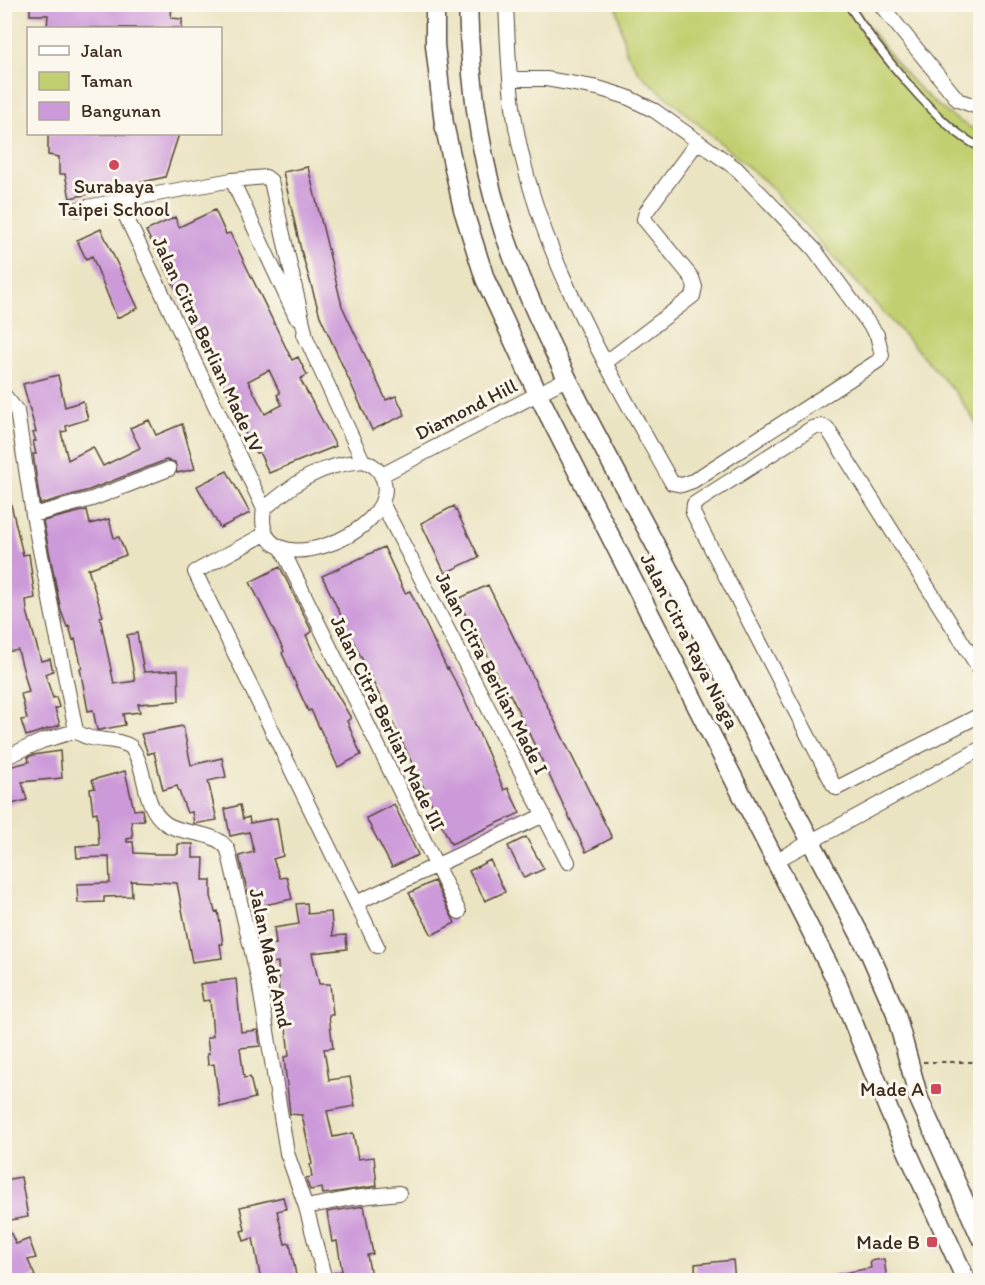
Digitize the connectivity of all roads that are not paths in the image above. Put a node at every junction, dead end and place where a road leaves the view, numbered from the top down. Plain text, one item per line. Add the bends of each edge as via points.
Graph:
1 (468, 4) edge
2 (506, 4) edge
3 (848, 4) edge
4 (880, 4) edge
5 (431, 9) edge
6 (510, 79) junction
7 (981, 108) edge
8 (698, 141) junction
9 (981, 147) edge
10 (232, 180) junction
11 (119, 202) junction
12 (76, 209) dead end
13 (307, 341) junction
14 (605, 363) junction
15 (568, 378) junction
16 (538, 394) junction
17 (4, 395) edge
18 (363, 461) junction
19 (169, 469) dead end
20 (382, 475) junction
21 (382, 503) junction
22 (264, 509) junction
23 (33, 515) junction
24 (265, 534) junction
25 (283, 550) junction
26 (981, 670) edge
27 (981, 715) edge
28 (76, 731) junction
29 (981, 749) edge
30 (4, 758) edge
31 (544, 815) junction
32 (811, 842) junction
33 (777, 860) junction
34 (568, 862) dead end
35 (435, 864) junction
36 (356, 903) junction
37 (459, 912) dead end
38 (377, 946) dead end
39 (399, 1193) dead end
40 (306, 1208) junction
41 (981, 1236) edge
42 (325, 1281) edge
43 (966, 1281) edge

1 - 15 street, Jalan Citra Raya Niaga via 469,67 478,132 497,209 516,265
2 - 6 street
3 - 9 lane via 869,36 936,114
4 - 7 street via 958,100
5 - 16 street, Jalan Citra Raya Niaga via 444,124 463,209 485,279
6 - 8 street via 546,79 598,88 655,111
6 - 14 street via 525,166 550,248
8 - 14 street via 644,219 692,278 693,296
8 - 14 street via 737,169 814,249 877,334 882,355 682,485 672,483
10 - 11 street
10 - 13 street
10 - 13 street via 261,176 271,181
11 - 12 street
11 - 22 street, Jalan Citra Berlian Made IV
13 - 18 street
15 - 16 street, Diamond Hill
15 - 32 street, Jalan Citra Raya Niaga
16 - 20 street, Diamond Hill
16 - 33 street, Jalan Citra Raya Niaga
17 - 23 street via 17,411
18 - 20 street
18 - 22 street via 312,473
19 - 23 street via 92,499
20 - 21 street
21 - 25 street via 371,518 343,539
21 - 31 street, Jalan Citra Berlian Made I
22 - 24 street
23 - 28 street
24 - 25 street
24 - 36 street via 195,572
25 - 35 street, Jalan Citra Berlian Made III
26 - 27 street via 827,428 812,428 694,504 693,513 747,623 837,788
28 - 30 street
28 - 40 street, Jalan Made Amd via 89,738 122,742 131,747 157,815 173,828 219,840 228,850 259,982 287,1153
29 - 32 street
31 - 34 street, Jalan Citra Berlian Made I
31 - 35 street
32 - 33 street
32 - 41 street, Jalan Citra Raya Niaga via 895,1011 919,1099
33 - 43 street, Jalan Citra Raya Niaga via 836,980 889,1111
35 - 36 street
35 - 37 street, Jalan Citra Berlian Made III
36 - 38 street
39 - 40 street
40 - 42 street, Jalan Made Amd

